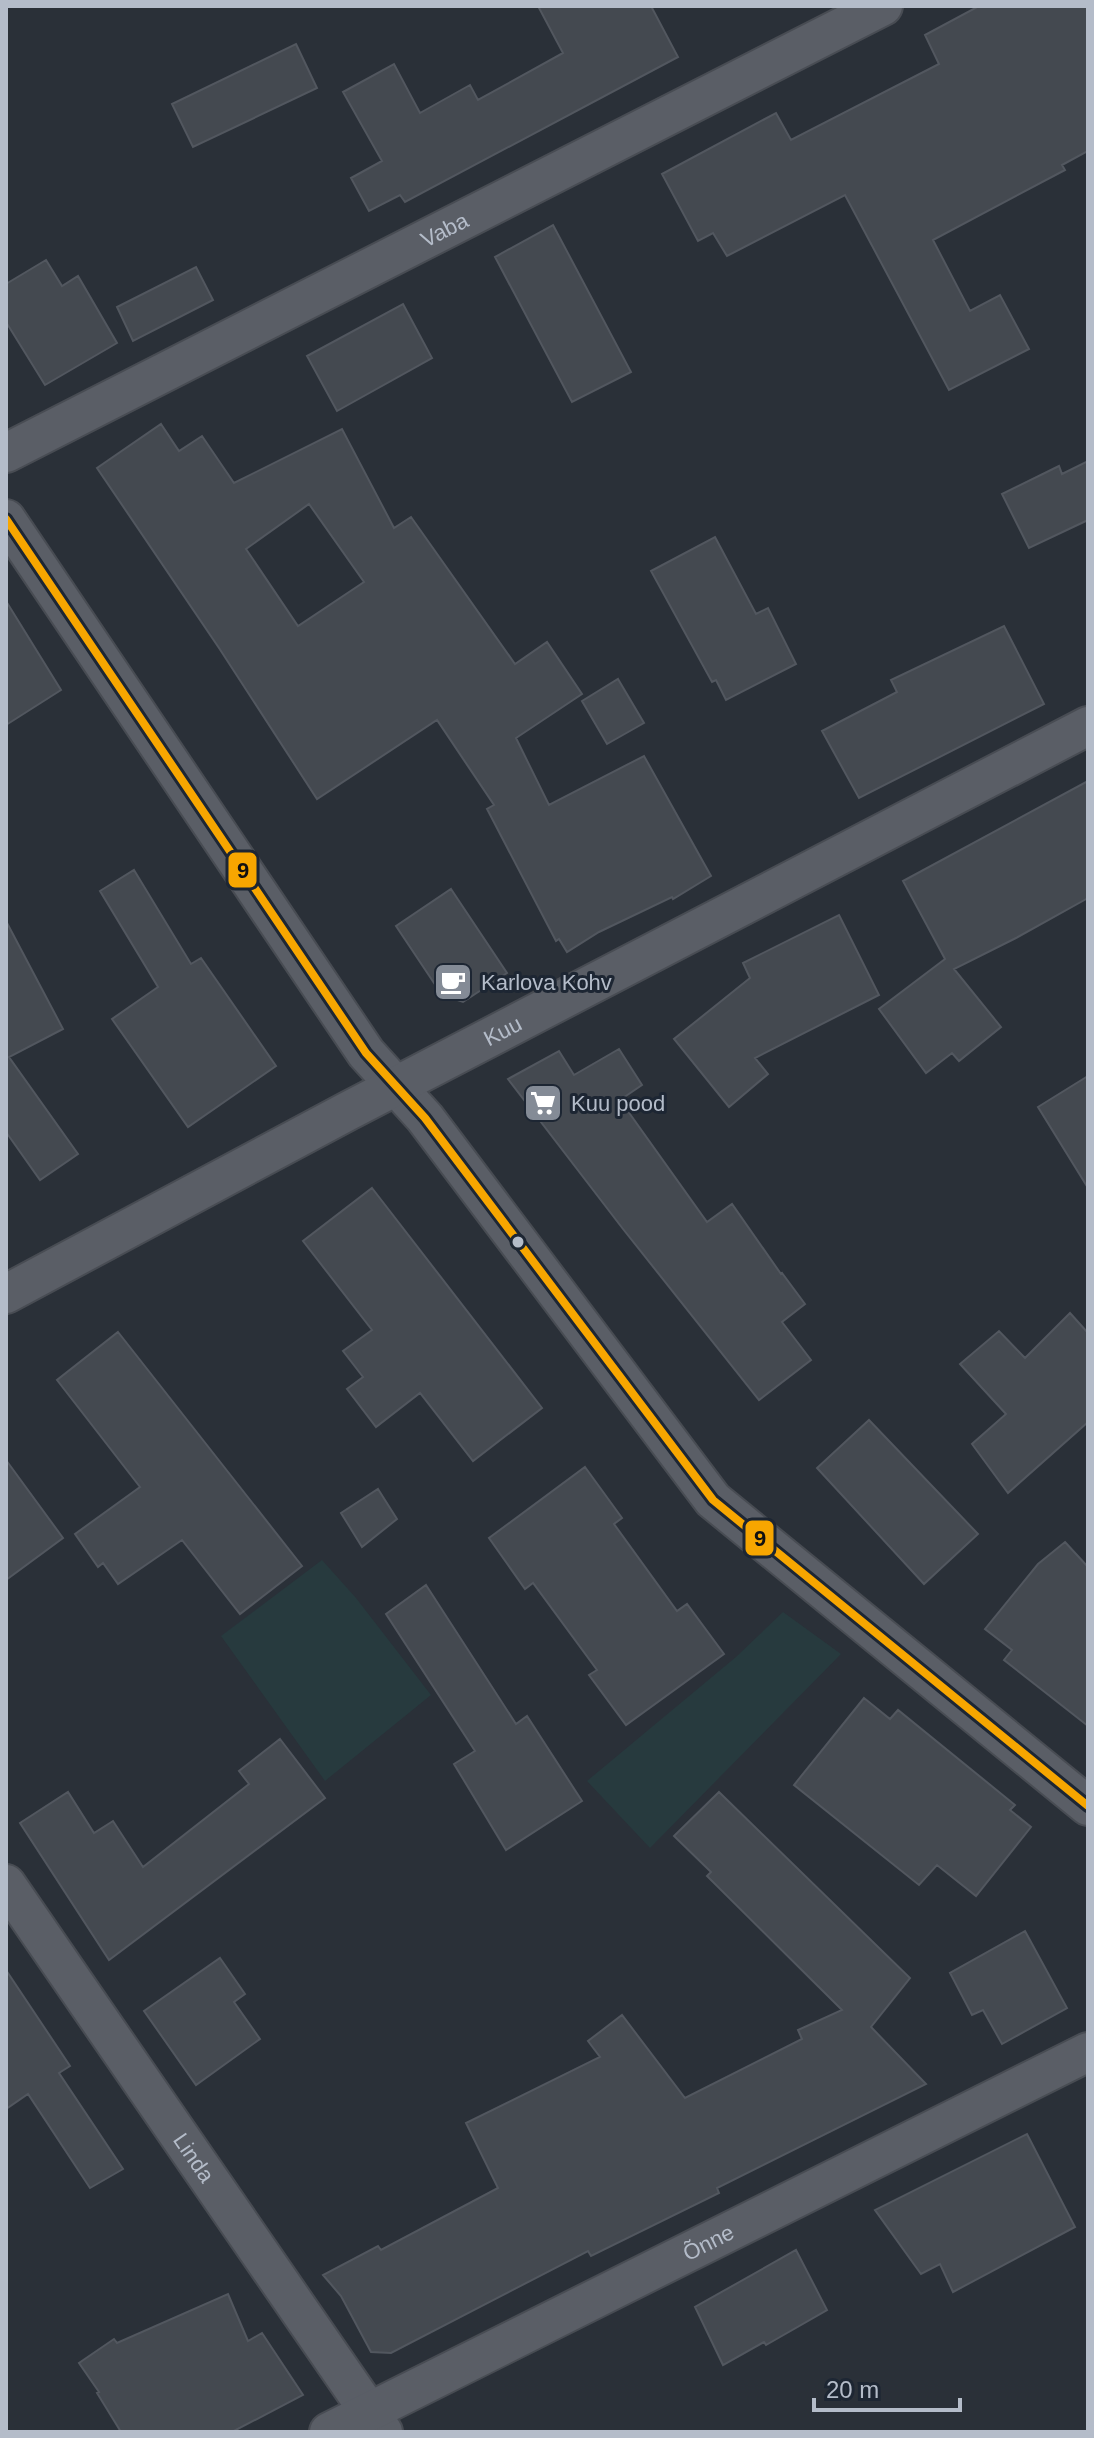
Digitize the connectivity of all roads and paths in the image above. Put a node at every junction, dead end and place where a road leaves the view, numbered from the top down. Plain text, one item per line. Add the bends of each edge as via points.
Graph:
1 (883, 6) edge
2 (6, 453) edge
3 (6, 519) edge
4 (1088, 726) edge
5 (396, 1086) junction
6 (6, 1294) edge
7 (1088, 1806) edge
8 (6, 1884) edge
9 (1088, 2052) edge
10 (376, 2422) edge
11 (329, 2432) edge

1 - 2 street, Vaba
3 - 5 street via 366,1053
4 - 5 street, Kuu
5 - 6 street, Kuu
5 - 7 street via 713,1500
8 - 10 street, Linda
9 - 10 street, Õnne
10 - 11 street, Õnne

